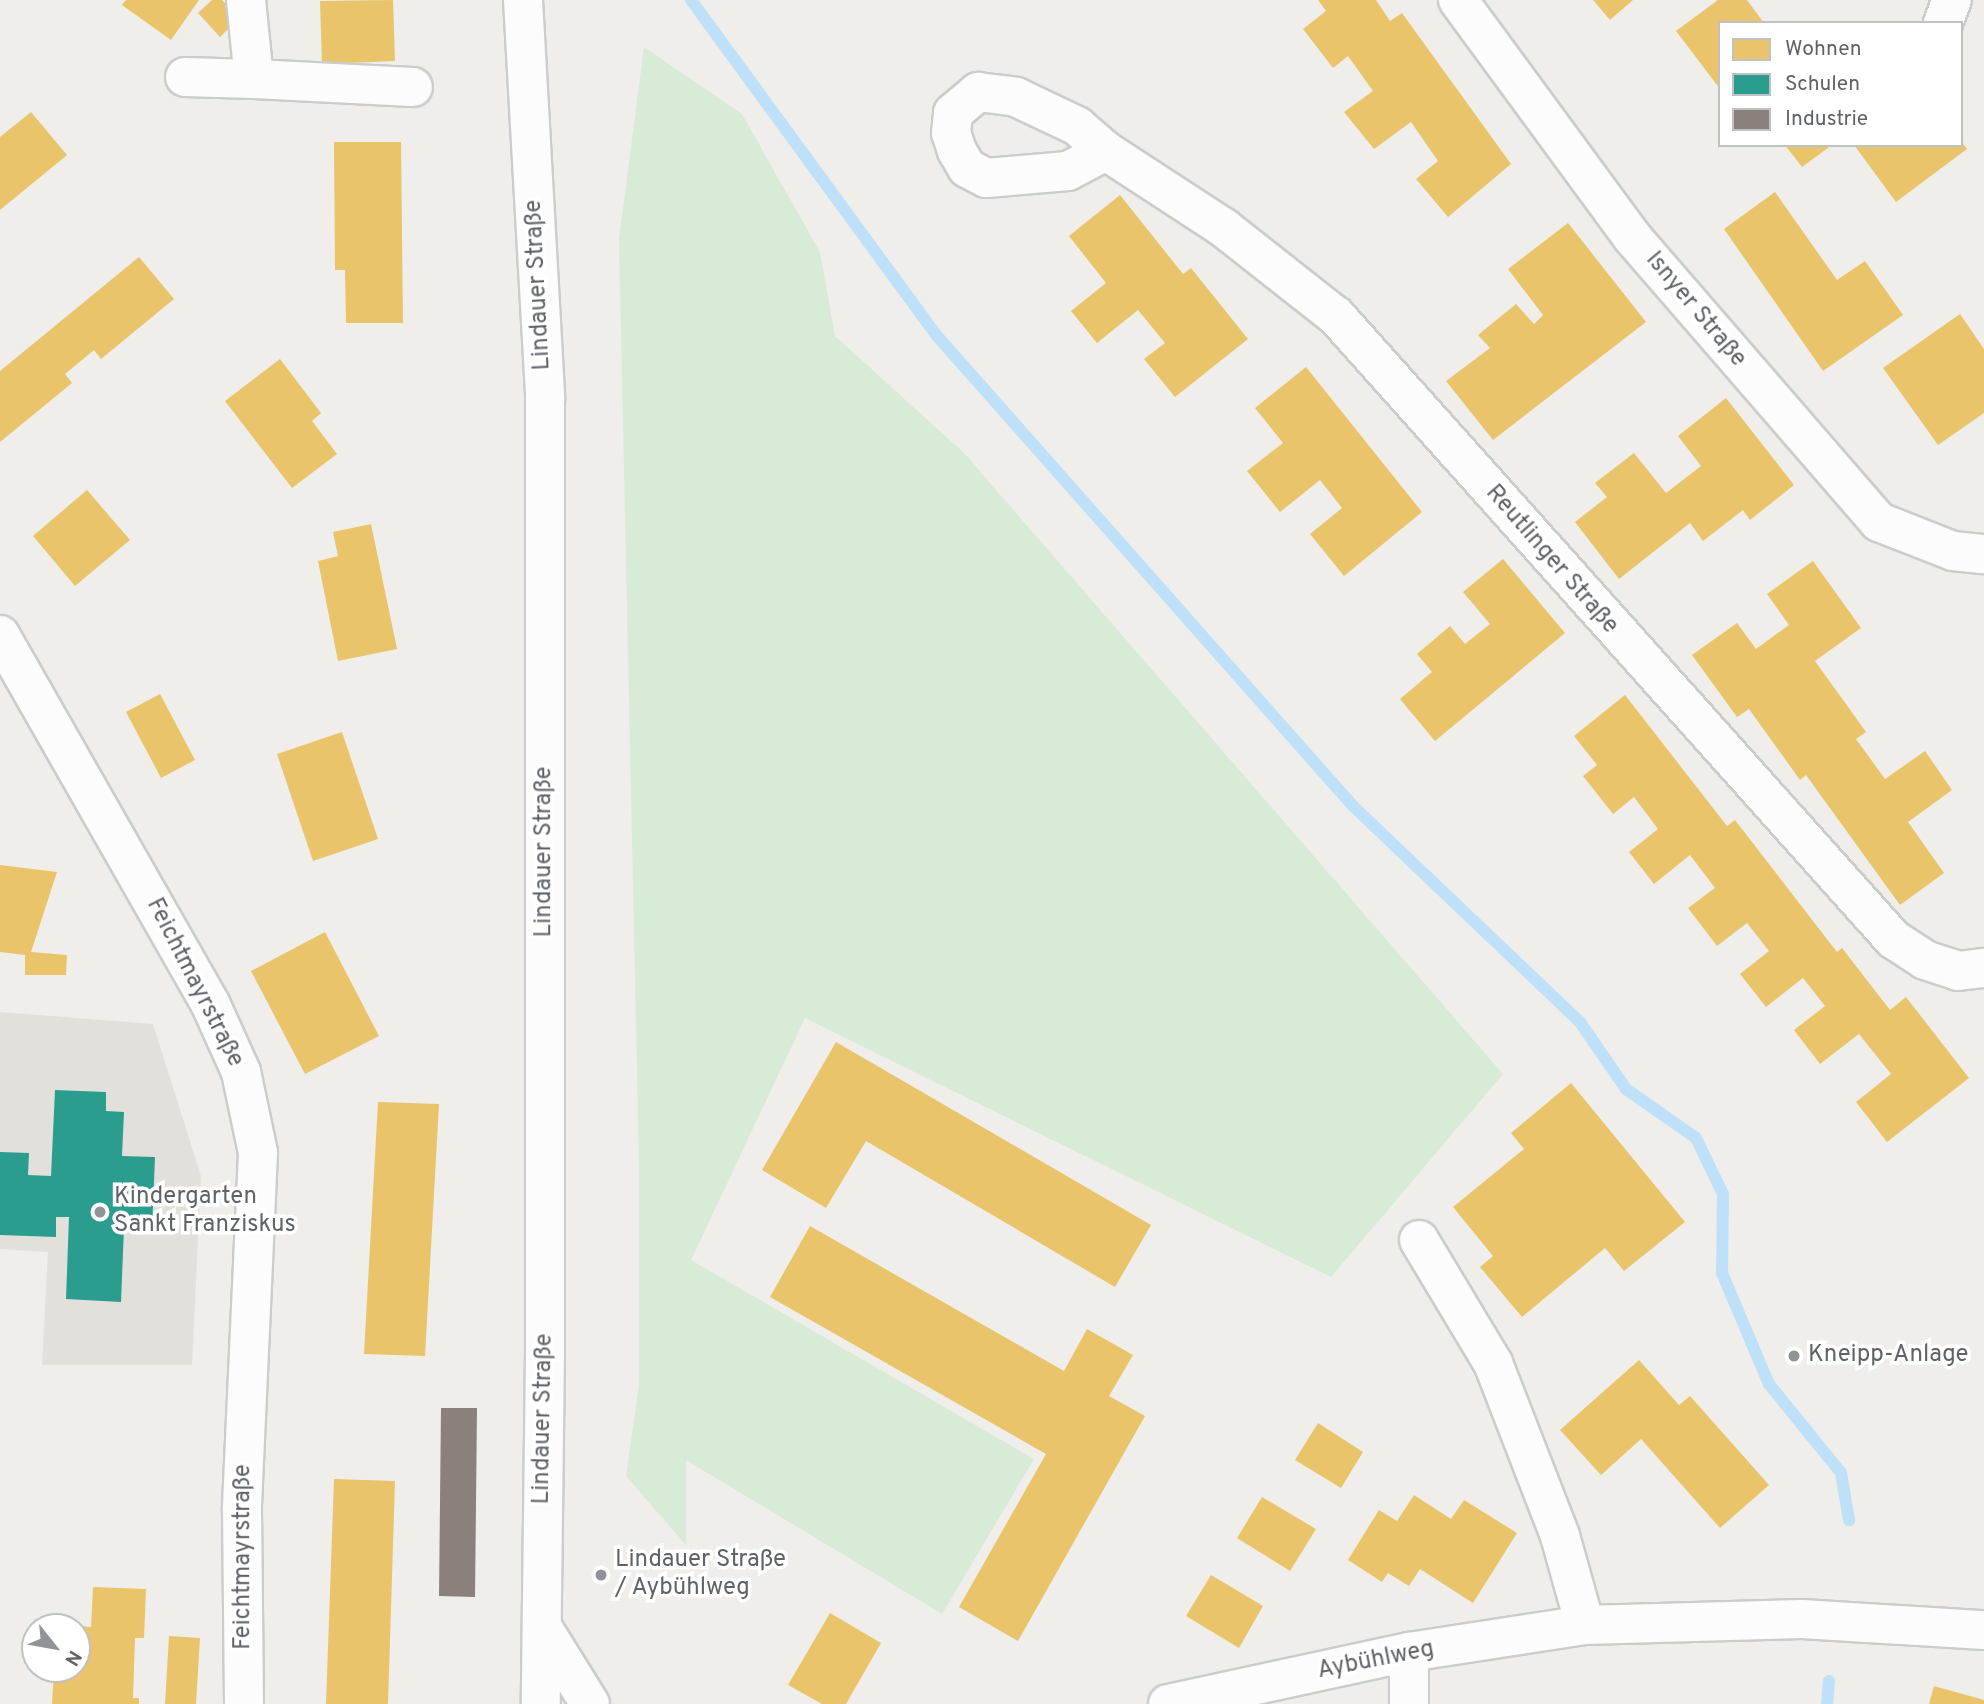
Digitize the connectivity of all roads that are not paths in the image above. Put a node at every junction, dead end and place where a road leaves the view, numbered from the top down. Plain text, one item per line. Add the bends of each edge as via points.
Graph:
1 (246, 0) edge
2 (523, 0) edge
3 (1458, 0) edge
4 (1952, 0) edge
5 (1944, 21) edge
6 (185, 77) dead end
7 (254, 79) junction
8 (412, 87) dead end
9 (1106, 150) dead end
10 (1984, 554) edge
11 (0, 635) edge
12 (1984, 968) edge
13 (1419, 1240) dead end
14 (1585, 1625) junction
15 (544, 1630) junction
16 (1984, 1630) edge
17 (1409, 1652) junction
18 (244, 1704) edge
19 (541, 1704) edge
20 (590, 1704) edge
21 (1168, 1704) edge
22 (1409, 1704) edge

1 - 7 street
2 - 15 street, Lindauer Straße via 545,397
3 - 10 street, Isnyer Straße via 1632,237 1879,522 1953,551
4 - 5 street
6 - 7 street
7 - 8 street
9 - 12 street, Reutlinger Straße via 1224,228 1336,316 1893,939 1925,960 1958,971
11 - 18 street, Feichtmayrstraße via 210,1003 241,1072 258,1153 242,1511
13 - 14 street via 1493,1363 1560,1536
14 - 16 street, Aybühlweg via 1802,1619
14 - 17 street, Aybühlweg
15 - 19 street, Lindauer Straße
15 - 20 street
17 - 21 street, Aybühlweg
17 - 22 street

